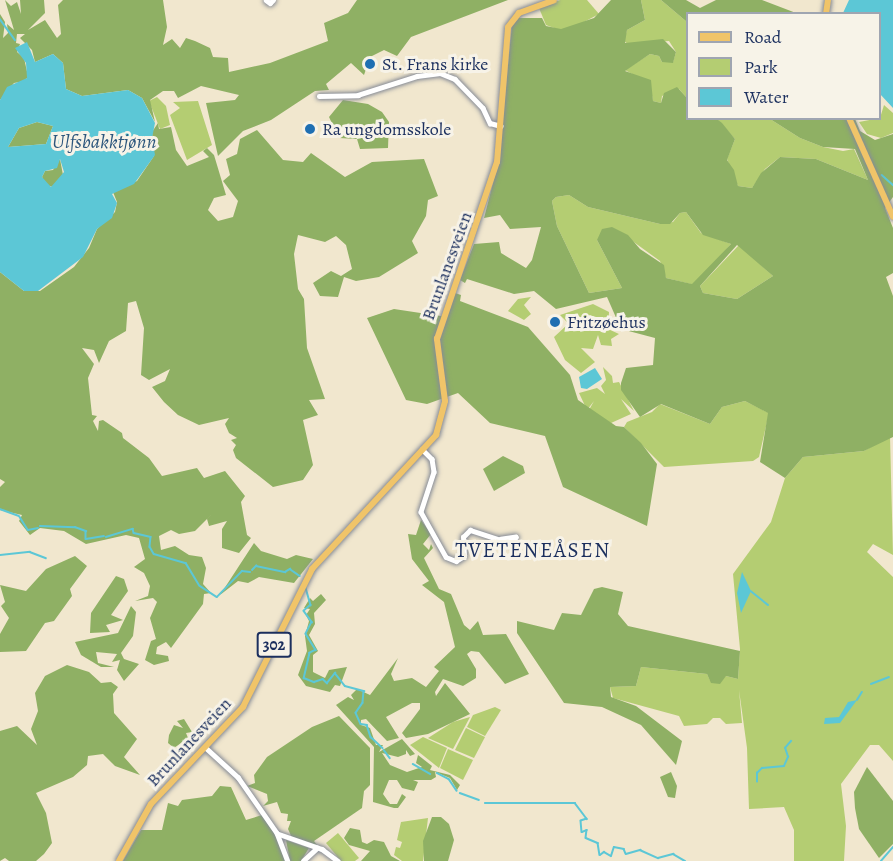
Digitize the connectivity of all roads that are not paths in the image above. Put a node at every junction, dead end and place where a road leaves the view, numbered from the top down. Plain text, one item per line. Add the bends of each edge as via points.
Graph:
1 (266, 0) edge
2 (273, 0) edge
3 (554, 0) edge
4 (319, 96) dead end
5 (850, 120) edge
6 (499, 126) junction
7 (893, 216) edge
8 (423, 450) junction
9 (501, 539) dead end
10 (206, 747) junction
11 (277, 833) junction
12 (318, 848) junction
13 (119, 861) edge
14 (288, 861) edge
15 (303, 861) edge
16 (338, 861) edge

1 - 2 street
3 - 6 main road, Brunlanesveien / 302 via 519,13 510,23
4 - 6 street via 358,95 417,76 440,74 455,79 483,108 488,122
5 - 7 main road
6 - 8 main road, Brunlanesveien / 302 via 495,167 437,339 445,396 443,412
8 - 9 street via 432,459 434,472 421,512 446,557 456,561 464,556 463,537 470,530
8 - 10 main road, Brunlanesveien / 302 via 312,569 248,699
10 - 11 street via 238,777
10 - 13 main road, Brunlanesveien / 302 via 151,804
11 - 12 street
11 - 14 street
12 - 15 street
12 - 16 street

